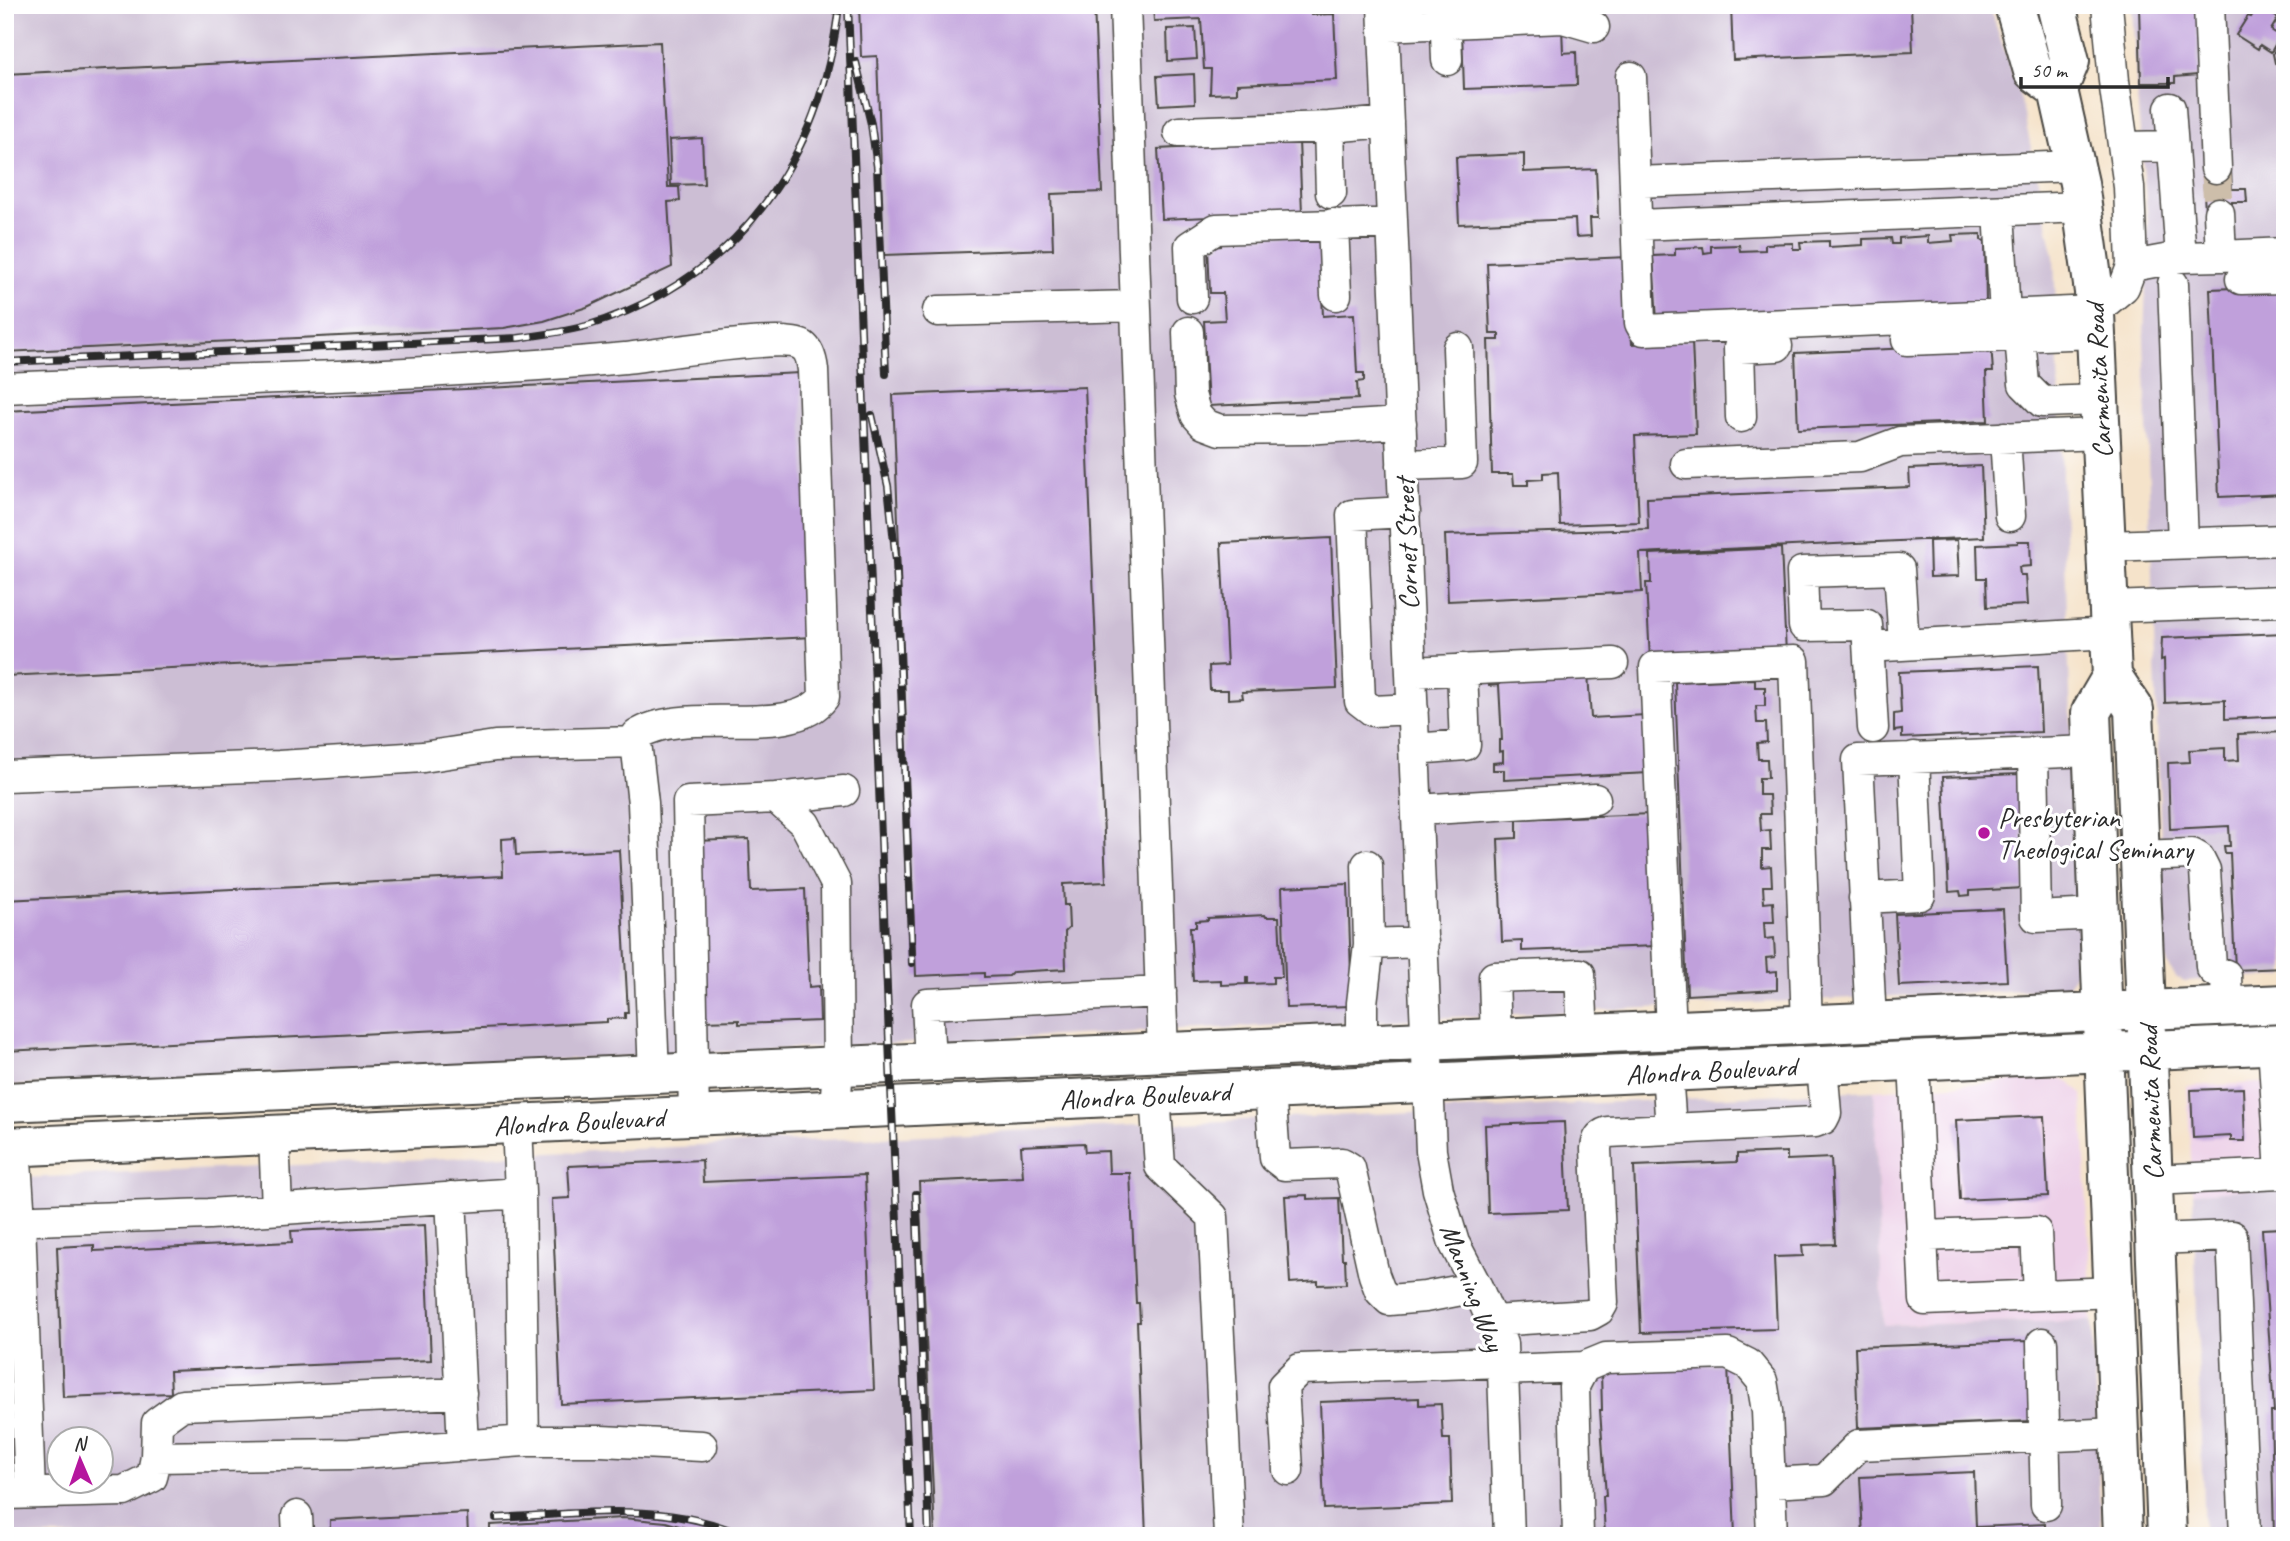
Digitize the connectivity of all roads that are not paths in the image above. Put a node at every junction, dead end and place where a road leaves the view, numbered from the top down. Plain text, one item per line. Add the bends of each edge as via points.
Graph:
1 (1125, 5) edge
2 (2014, 5) edge
3 (2056, 5) edge
4 (2107, 5) edge
5 (2209, 5) edge
6 (1446, 14) edge
7 (1383, 16) edge
8 (1594, 27) dead end
9 (1447, 60) dead end
10 (1630, 77) dead end
11 (2058, 90) junction
12 (2170, 108) dead end
13 (1388, 122) junction
14 (1329, 127) junction
15 (1179, 132) dead end
16 (2124, 146) junction
17 (2173, 146) junction
18 (2076, 166) junction
19 (2216, 168) tunnel mouth
20 (1635, 181) junction
21 (1331, 193) dead end
22 (2083, 207) junction
23 (1998, 211) junction
24 (2219, 213) tunnel mouth
25 (1392, 223) junction
26 (1333, 224) junction
27 (1636, 225) junction
28 (2285, 253) edge
29 (2221, 256) junction
30 (2132, 266) junction
31 (2177, 270) junction
32 (2285, 278) edge
33 (2241, 279) dead end
34 (1336, 295) dead end
35 (1192, 299) dead end
36 (1135, 306) junction
37 (938, 311) dead end
38 (2096, 322) junction
39 (2013, 325) junction
40 (1188, 332) dead end
41 (1458, 348) dead end
42 (5, 388) edge
43 (1741, 417) dead end
44 (2101, 417) junction
45 (1401, 423) junction
46 (2005, 437) junction
47 (1686, 464) dead end
48 (1402, 465) junction
49 (1405, 512) junction
50 (2010, 516) dead end
51 (2285, 540) edge
52 (2183, 543) junction
53 (2107, 546) junction
54 (2285, 601) edge
55 (2110, 620) junction
56 (1904, 644) junction
57 (1869, 647) junction
58 (1614, 663) dead end
59 (1462, 669) junction
60 (1411, 672) junction
61 (2112, 676) junction
62 (1413, 709) junction
63 (1873, 728) dead end
64 (637, 749) junction
65 (1415, 749) junction
66 (2092, 751) junction
67 (2033, 753) junction
68 (1914, 757) junction
69 (5, 776) edge
70 (844, 791) dead end
71 (776, 798) junction
72 (1594, 799) dead end
73 (1417, 810) junction
74 (2140, 856) junction
75 (1367, 864) dead end
76 (1864, 898) junction
77 (2098, 914) junction
78 (1423, 942) junction
79 (1369, 944) junction
80 (1161, 992) junction
81 (2285, 1004) edge
82 (2227, 1007) junction
83 (2147, 1011) junction
84 (2102, 1012) junction
85 (1871, 1023) junction
86 (1807, 1025) junction
87 (1671, 1031) junction
88 (1583, 1035) junction
89 (1496, 1038) junction
90 (1427, 1041) junction
91 (1362, 1044) junction
92 (2279, 1044) edge
93 (2148, 1050) junction
94 (2104, 1052) junction
95 (1163, 1053) junction
96 (1914, 1061) junction
97 (930, 1062) junction
98 (1822, 1065) junction
99 (838, 1066) junction
100 (1667, 1072) junction
101 (693, 1073) junction
102 (654, 1074) junction
103 (1429, 1083) junction
104 (1270, 1090) junction
105 (1156, 1095) junction
106 (5, 1102) edge
107 (835, 1109) junction
108 (694, 1116) junction
109 (653, 1118) junction
110 (517, 1124) junction
111 (1671, 1129) junction
112 (274, 1135) junction
113 (10, 1147) edge
114 (2153, 1180) junction
115 (520, 1193) junction
116 (451, 1197) junction
117 (277, 1209) junction
118 (13, 1221) edge
119 (1922, 1236) junction
120 (2155, 1239) junction
121 (1477, 1287) junction
122 (2114, 1292) junction
123 (2039, 1295) junction
124 (1492, 1321) junction
125 (2042, 1343) dead end
126 (1502, 1366) junction
127 (1584, 1367) junction
128 (461, 1392) junction
129 (2119, 1433) junction
130 (2044, 1437) junction
131 (524, 1441) junction
132 (463, 1446) junction
133 (702, 1446) dead end
134 (156, 1457) junction
135 (1287, 1470) dead end
136 (1770, 1483) junction
137 (18, 1494) edge
138 (2046, 1505) dead end
139 (1229, 1536) edge
140 (1509, 1536) edge
141 (1578, 1536) edge
142 (1772, 1536) edge
143 (2123, 1536) edge
144 (2167, 1536) edge
145 (2245, 1536) edge

1 - 36 street
2 - 11 main road via 2033,71
3 - 11 main road via 2070,61
4 - 16 street
5 - 19 street
6 - 7 street
6 - 8 street via 1563,18
6 - 9 street
7 - 13 street, Cornet Street
10 - 20 street
11 - 18 main road, Carmenita Road
12 - 17 street
13 - 14 street
13 - 25 street, Cornet Street
14 - 15 street
14 - 21 street
16 - 17 street
16 - 30 street
17 - 31 street
18 - 20 street
18 - 22 main road, Carmenita Road
20 - 27 street
22 - 23 street
22 - 38 main road, Carmenita Road
23 - 27 street
23 - 39 street
24 - 29 street
25 - 26 street
25 - 45 street, Cornet Street
26 - 34 street
26 - 35 street via 1216,229 1190,246
27 - 39 street via 1640,323 1646,331
28 - 29 street
29 - 31 street
30 - 31 street
30 - 38 street via 2124,286
31 - 52 street
32 - 33 street
36 - 37 street
36 - 80 street
38 - 39 street
38 - 44 main road, Carmenita Road
39 - 43 street via 1739,348
39 - 44 street via 2024,384 2042,402
40 - 45 street via 1190,394 1196,415 1205,424 1220,430
41 - 48 street via 1462,463
42 - 64 street via 554,364 751,342 793,342 804,347 813,370 824,697 803,713 766,720 659,723 638,735
44 - 46 street
44 - 53 main road, Carmenita Road
45 - 48 street, Cornet Street
46 - 47 street via 1900,443 1860,457
46 - 50 street
48 - 49 street, Cornet Street
49 - 60 street, Cornet Street
49 - 62 street via 1352,515 1353,542 1360,701 1373,710
51 - 52 street
52 - 53 street
53 - 55 main road, Carmenita Road
54 - 55 street
55 - 56 street
55 - 61 main road, Carmenita Road
56 - 57 street
56 - 57 street via 1899,569 1802,572 1804,626 1867,625
57 - 63 street
58 - 59 street
59 - 60 street
59 - 65 street via 1465,745
60 - 62 street, Cornet Street
61 - 66 main road, Carmenita Road via 2091,712
61 - 74 main road, Carmenita Road via 2134,709
62 - 65 street, Cornet Street
64 - 69 street via 495,746 423,757 279,766
64 - 102 street
65 - 73 street, Cornet Street
66 - 67 street
66 - 77 main road, Carmenita Road
67 - 68 street
67 - 77 street via 2036,917
68 - 76 street via 1858,760
68 - 76 street via 1920,895
70 - 71 street
71 - 99 street via 805,824 836,884
71 - 101 street via 688,802
72 - 73 street
73 - 78 street, Cornet Street
74 - 82 street via 2192,854 2199,858 2205,870 2211,967 2226,975
74 - 83 main road, Carmenita Road
75 - 79 street
76 - 85 street
77 - 84 main road, Carmenita Road
78 - 79 street
78 - 90 street, Cornet Street
79 - 91 street
80 - 95 street
80 - 97 street via 927,1004
81 - 82 main road, Alondra Boulevard
82 - 83 main road, Alondra Boulevard
83 - 84 main road, Alondra Boulevard
83 - 93 main road, Carmenita Road
84 - 85 main road, Alondra Boulevard
84 - 94 main road, Carmenita Road
85 - 86 main road, Alondra Boulevard
86 - 87 main road, Alondra Boulevard
86 - 87 street via 1794,661 1655,667
87 - 88 main road, Alondra Boulevard
88 - 89 main road, Alondra Boulevard
88 - 89 street via 1580,974 1494,977
89 - 90 main road, Alondra Boulevard
90 - 91 main road, Alondra Boulevard
90 - 103 street, Cornet Street
91 - 95 main road, Alondra Boulevard
92 - 93 main road, Alondra Boulevard
92 - 114 street via 2281,1174
93 - 94 main road, Alondra Boulevard
93 - 114 main road, Carmenita Road
94 - 96 main road, Alondra Boulevard
94 - 122 main road, Carmenita Road
95 - 97 main road, Alondra Boulevard
96 - 98 main road, Alondra Boulevard
96 - 119 street
97 - 99 main road, Alondra Boulevard
98 - 100 main road, Alondra Boulevard
98 - 111 street via 1823,1119
99 - 101 main road, Alondra Boulevard
99 - 107 street
100 - 103 main road, Alondra Boulevard
100 - 111 street
101 - 102 main road, Alondra Boulevard
101 - 108 street
102 - 106 main road, Alondra Boulevard
102 - 109 main road
103 - 104 main road, Alondra Boulevard
103 - 121 street, Manning Way via 1437,1190 1454,1243
104 - 105 main road, Alondra Boulevard
104 - 121 street via 1275,1158 1284,1165 1342,1163 1350,1168 1374,1275 1389,1300
105 - 107 main road, Alondra Boulevard
105 - 139 street via 1160,1166 1213,1217
107 - 108 main road, Alondra Boulevard
108 - 109 main road, Alondra Boulevard
109 - 110 main road, Alondra Boulevard
110 - 112 main road, Alondra Boulevard
110 - 115 street
111 - 124 street via 1608,1132 1597,1140 1603,1303 1599,1310 1590,1315
112 - 113 main road, Alondra Boulevard
112 - 117 street
113 - 118 street
114 - 120 main road, Carmenita Road
115 - 116 street
115 - 131 street
116 - 117 street
116 - 128 street
117 - 118 street
118 - 137 street
119 - 123 street via 2036,1232
119 - 123 street via 1925,1300
120 - 144 main road, Carmenita Road
120 - 145 street via 2232,1236
121 - 124 street, Manning Way
122 - 123 street
122 - 129 main road, Carmenita Road
124 - 126 street, Manning Way via 1502,1344
125 - 130 street
126 - 127 street
126 - 135 street via 1300,1369 1283,1386
126 - 140 street, Manning Way
127 - 136 street via 1606,1358 1728,1354 1748,1364 1762,1381 1768,1411
127 - 141 street via 1574,1386
128 - 132 street
128 - 134 street via 182,1405 157,1423
129 - 130 street
129 - 143 main road, Carmenita Road
130 - 136 street via 1859,1445 1824,1480
130 - 138 street
131 - 132 street
131 - 133 street
132 - 134 street via 350,1454
134 - 137 street via 152,1477 124,1491
136 - 142 street

